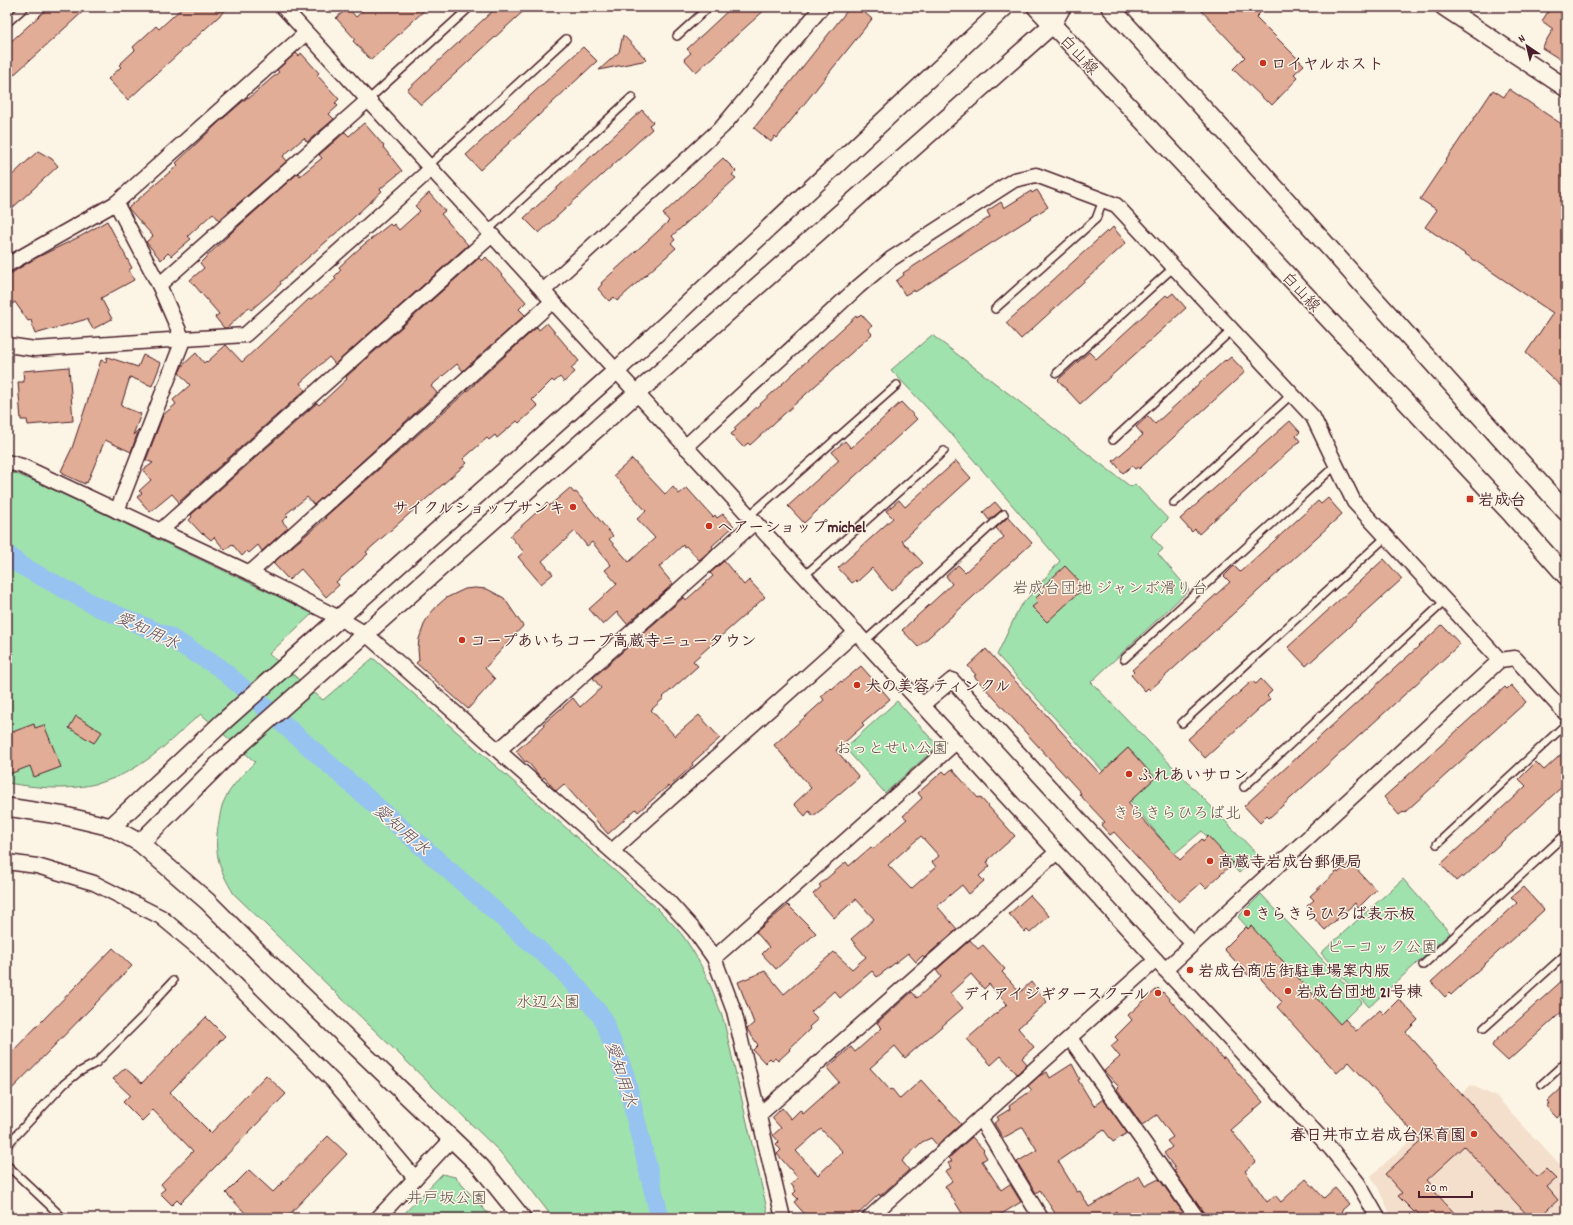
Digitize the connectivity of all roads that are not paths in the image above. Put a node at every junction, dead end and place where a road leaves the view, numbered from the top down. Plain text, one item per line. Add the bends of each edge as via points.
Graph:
1 (25, 7) edge
2 (283, 7) edge
3 (470, 7) edge
4 (709, 7) edge
5 (822, 7) edge
6 (1005, 7) edge
7 (1036, 7) edge
8 (1062, 7) edge
9 (1110, 7) edge
10 (1444, 7) edge
11 (7, 23) edge
12 (1052, 24) junction
13 (306, 33) junction
14 (677, 36) dead end
15 (566, 39) dead end
16 (1566, 88) edge
17 (632, 97) dead end
18 (368, 100) junction
19 (429, 167) junction
20 (1103, 200) junction
21 (116, 203) junction
22 (490, 233) junction
23 (7, 265) edge
24 (1174, 267) junction
25 (159, 286) junction
26 (543, 291) junction
27 (552, 302) junction
28 (995, 309) dead end
29 (1232, 330) junction
30 (183, 340) junction
31 (7, 345) edge
32 (616, 371) junction
33 (1057, 373) dead end
34 (897, 384) dead end
35 (638, 393) junction
36 (1292, 394) junction
37 (1113, 440) dead end
38 (685, 447) junction
39 (944, 450) dead end
40 (7, 462) edge
41 (1336, 465) junction
42 (1174, 503) dead end
43 (117, 511) junction
44 (1566, 512) edge
45 (1004, 514) dead end
46 (752, 519) junction
47 (160, 531) junction
48 (1386, 537) junction
49 (250, 573) junction
50 (804, 576) junction
51 (1566, 576) edge
52 (1445, 601) junction
53 (339, 618) junction
54 (366, 634) junction
55 (860, 637) junction
56 (1124, 659) dead end
57 (1500, 660) junction
58 (922, 705) junction
59 (1566, 714) edge
60 (1182, 723) dead end
61 (1566, 724) edge
62 (956, 742) junction
63 (498, 750) junction
64 (1244, 787) dead end
65 (7, 807) edge
66 (111, 827) junction
67 (1566, 834) edge
68 (140, 843) junction
69 (1437, 844) dead end
70 (612, 851) junction
71 (1057, 852) junction
72 (7, 862) edge
73 (1193, 944) junction
74 (1566, 954) edge
75 (714, 958) junction
76 (1160, 965) junction
77 (1423, 965) dead end
78 (173, 981) dead end
79 (1484, 1028) dead end
80 (1070, 1038) junction
81 (1566, 1062) edge
82 (1542, 1084) dead end
83 (758, 1115) junction
84 (980, 1118) junction
85 (451, 1140) junction
86 (7, 1145) edge
87 (7, 1165) edge
88 (415, 1178) junction
89 (886, 1212) edge
90 (63, 1218) edge
91 (378, 1218) edge
92 (522, 1218) edge
93 (782, 1218) edge
94 (869, 1218) edge
95 (1041, 1218) edge
96 (1197, 1218) edge
97 (1378, 1218) edge

1 - 11 lane
2 - 13 street
3 - 18 lane
4 - 14 lane
5 - 26 street via 722,126
6 - 32 street
7 - 12 street, 白山線
8 - 12 street
9 - 44 street
10 - 16 street
12 - 35 street
12 - 51 street, 白山線 via 1507,509
13 - 18 street
13 - 21 street
15 - 19 lane
17 - 22 lane
18 - 19 street
18 - 25 street
19 - 22 street
19 - 30 street via 245,335
20 - 24 street via 1116,205
20 - 28 lane via 1096,219
20 - 38 street via 1036,175 1014,180 891,259
21 - 23 street
21 - 25 street
22 - 26 street
22 - 47 street
24 - 29 street
24 - 33 lane
25 - 30 street
26 - 27 street
27 - 32 street
27 - 49 street
29 - 36 street
29 - 37 lane
30 - 31 street via 35,349
30 - 43 street
32 - 35 street
32 - 53 street
34 - 46 lane
35 - 38 street
35 - 54 street
36 - 41 street via 1313,417
36 - 42 lane
38 - 46 street
39 - 50 lane
40 - 43 street via 22,466
41 - 48 street via 1354,502
41 - 56 lane
43 - 47 street
45 - 55 lane
46 - 50 street
46 - 63 street
47 - 49 street
48 - 52 street
48 - 60 lane
49 - 53 street
50 - 55 street
52 - 57 street
52 - 64 lane
53 - 54 street
53 - 66 street
54 - 63 street
54 - 68 street via 222,761
55 - 58 street
55 - 70 street
57 - 59 street via 1515,658
57 - 73 street
58 - 62 street
58 - 73 street via 952,680
61 - 69 lane
62 - 71 street
62 - 75 street
63 - 70 street
65 - 66 street via 65,816
66 - 68 street
67 - 77 lane
68 - 85 street via 207,901
70 - 75 street via 667,900 694,930
71 - 76 street
71 - 83 street
72 - 88 street via 37,866 94,883 161,917 202,951 333,1081
73 - 76 street
74 - 79 lane
75 - 83 street via 734,1011
76 - 80 street
76 - 97 street via 1331,1149 1358,1183
78 - 86 lane via 108,1052 64,1084
80 - 84 street
80 - 96 street
81 - 82 lane
83 - 93 street
84 - 89 street
84 - 95 street
85 - 88 street
85 - 92 street via 481,1167
87 - 90 lane
88 - 91 street
89 - 94 street

